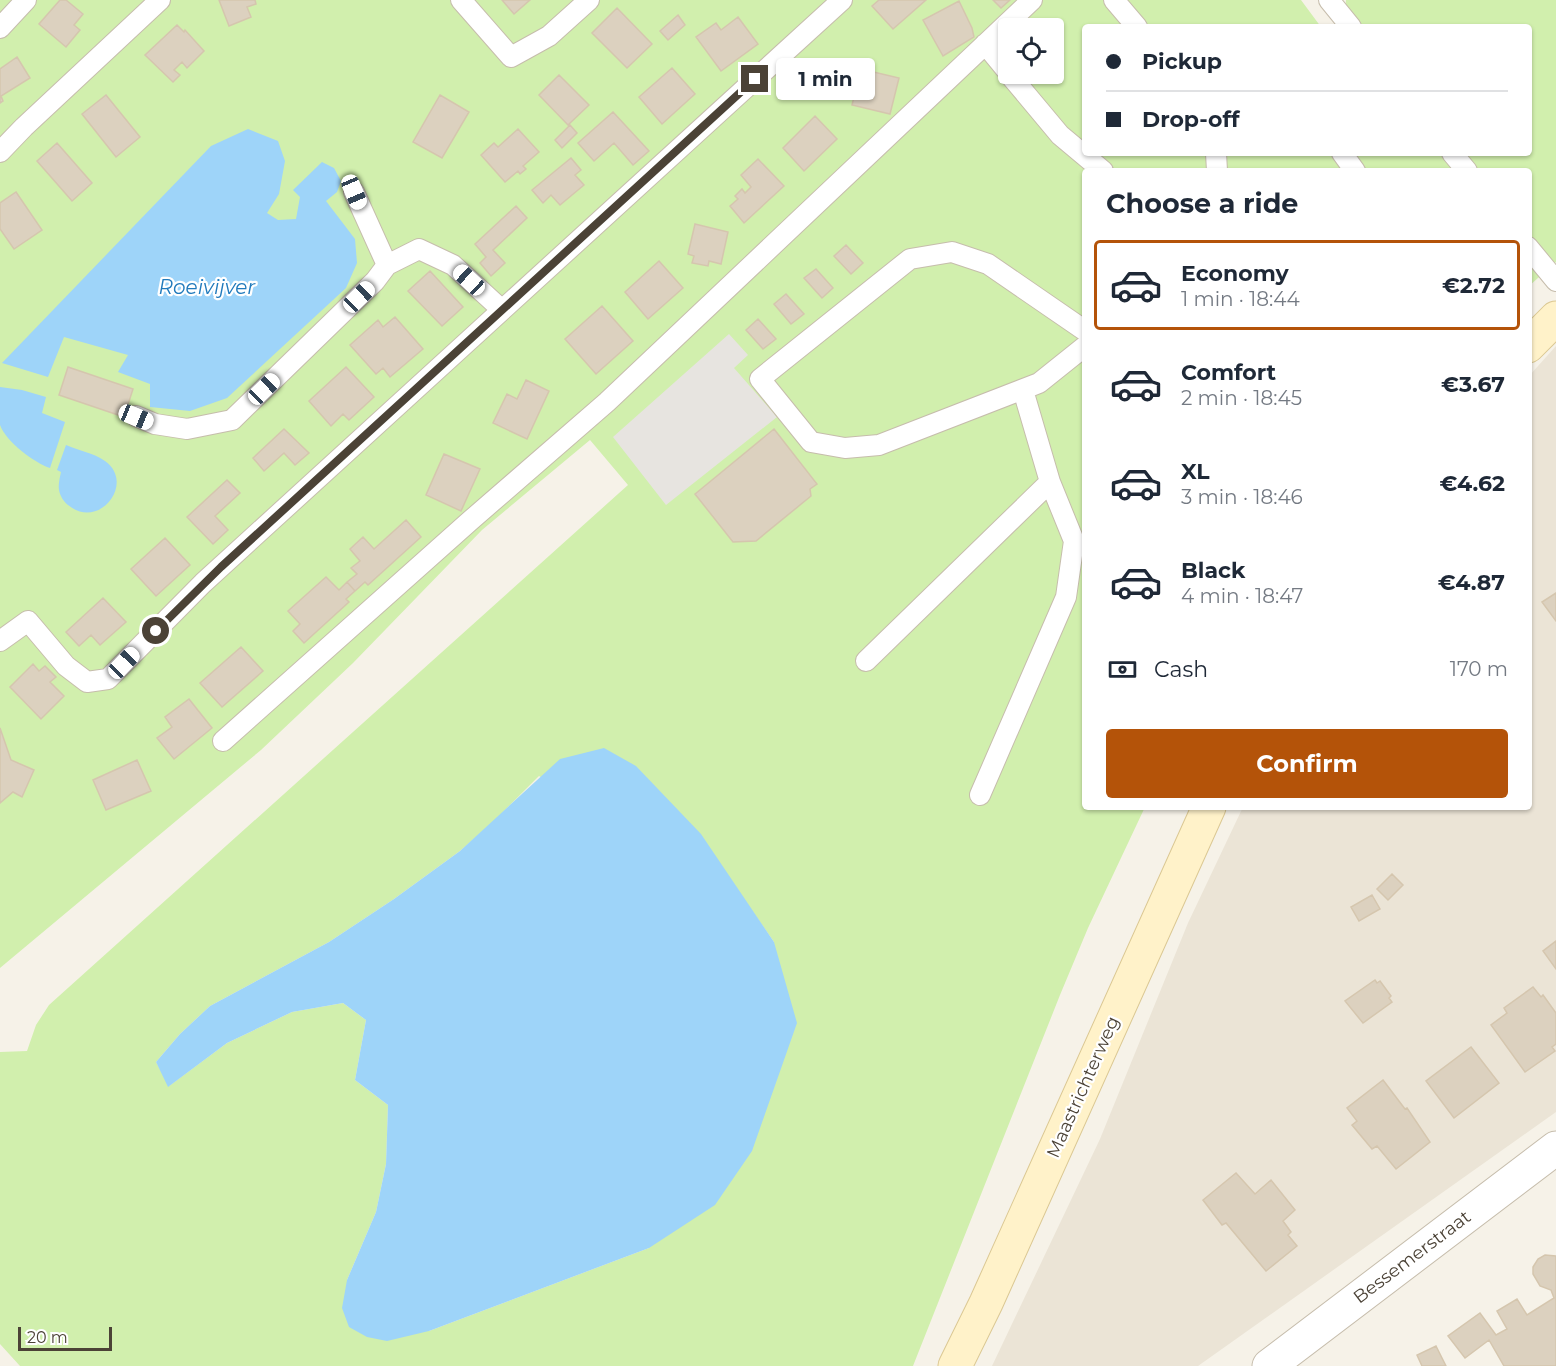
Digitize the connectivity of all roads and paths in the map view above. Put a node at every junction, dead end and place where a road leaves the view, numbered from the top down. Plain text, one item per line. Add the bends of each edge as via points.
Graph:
1 (26, 0) edge
2 (160, 0) edge
3 (461, 0) edge
4 (589, 0) edge
5 (842, 0) edge
6 (1032, 0) edge
7 (1114, 0) edge
8 (1329, 0) edge
9 (1134, 24) edge
10 (1349, 24) edge
11 (0, 28) edge
12 (985, 44) junction
13 (998, 60) edge
14 (1018, 84) edge
15 (0, 152) edge
16 (1082, 153) edge
17 (1085, 156) edge
18 (1454, 156) edge
19 (1099, 168) edge
20 (1464, 168) edge
21 (354, 192) dead end
22 (1532, 252) edge
23 (387, 265) junction
24 (1556, 281) edge
25 (501, 309) junction
26 (1556, 318) edge
27 (1082, 329) edge
28 (1532, 342) edge
29 (1082, 349) edge
30 (1023, 390) junction
31 (136, 417) dead end
32 (1050, 482) junction
33 (0, 641) edge
34 (866, 661) dead end
35 (223, 741) dead end
36 (980, 795) dead end
37 (1208, 810) edge
38 (1556, 1148) edge
39 (955, 1366) edge
40 (1269, 1366) edge

1 - 11 lane
2 - 15 lane
3 - 4 lane via 511,57 549,36
5 - 25 lane
6 - 12 lane
7 - 9 lane
8 - 10 lane
12 - 13 lane
12 - 35 lane via 607,402
14 - 16 lane via 1060,135
17 - 19 lane
18 - 20 lane
21 - 23 lane
22 - 24 lane
23 - 25 lane via 419,249 453,265
23 - 31 lane via 232,420 187,429
25 - 33 lane via 203,583 108,679 87,682 66,666 28,621
26 - 28 main road
27 - 30 lane via 988,264 952,252 910,259 760,379 811,442 845,448 879,445
29 - 30 lane via 1040,383
30 - 32 lane
32 - 34 lane
32 - 36 lane via 1074,541 1066,597
37 - 39 main road, Maastrichterweg via 987,1303
38 - 40 street, Bessemerstraat

